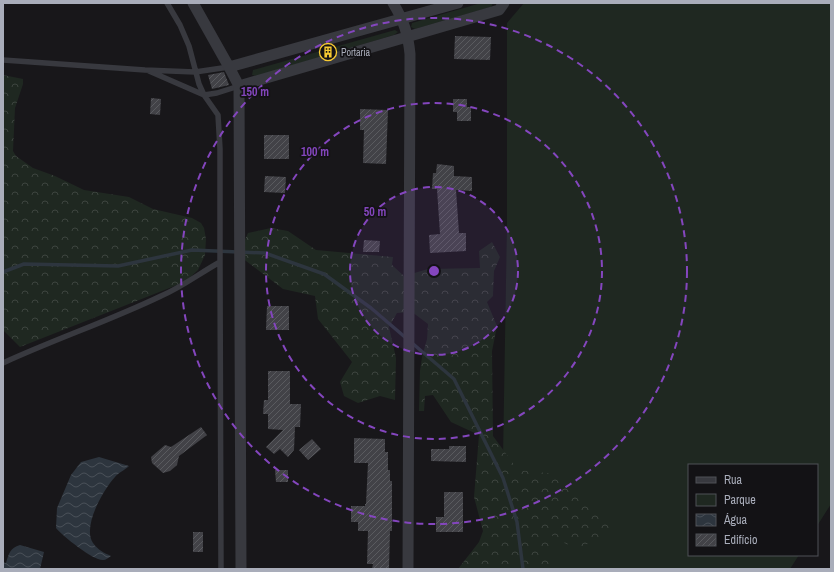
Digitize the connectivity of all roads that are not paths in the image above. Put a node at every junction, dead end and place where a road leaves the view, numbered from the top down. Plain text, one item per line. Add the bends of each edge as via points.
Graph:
1 (167, 3) edge
2 (193, 3) edge
3 (393, 3) edge
4 (458, 3) edge
5 (504, 3) edge
6 (403, 18) junction
7 (408, 37) junction
8 (3, 60) edge
9 (229, 67) junction
10 (145, 70) junction
11 (195, 72) junction
12 (239, 86) junction
13 (204, 95) junction
14 (220, 262) junction
15 (3, 363) edge
16 (221, 569) edge
17 (241, 569) edge
18 (408, 569) edge

1 - 11 lane via 189,46
2 - 9 street
3 - 6 street
4 - 6 street
5 - 7 street via 499,10
6 - 7 street
6 - 9 street
7 - 12 street
7 - 18 street
8 - 10 lane
9 - 11 lane
9 - 12 street
10 - 11 lane
10 - 13 lane
11 - 13 lane
12 - 13 lane
12 - 17 street
13 - 14 lane via 218,115
14 - 15 lane via 164,295
14 - 16 lane

